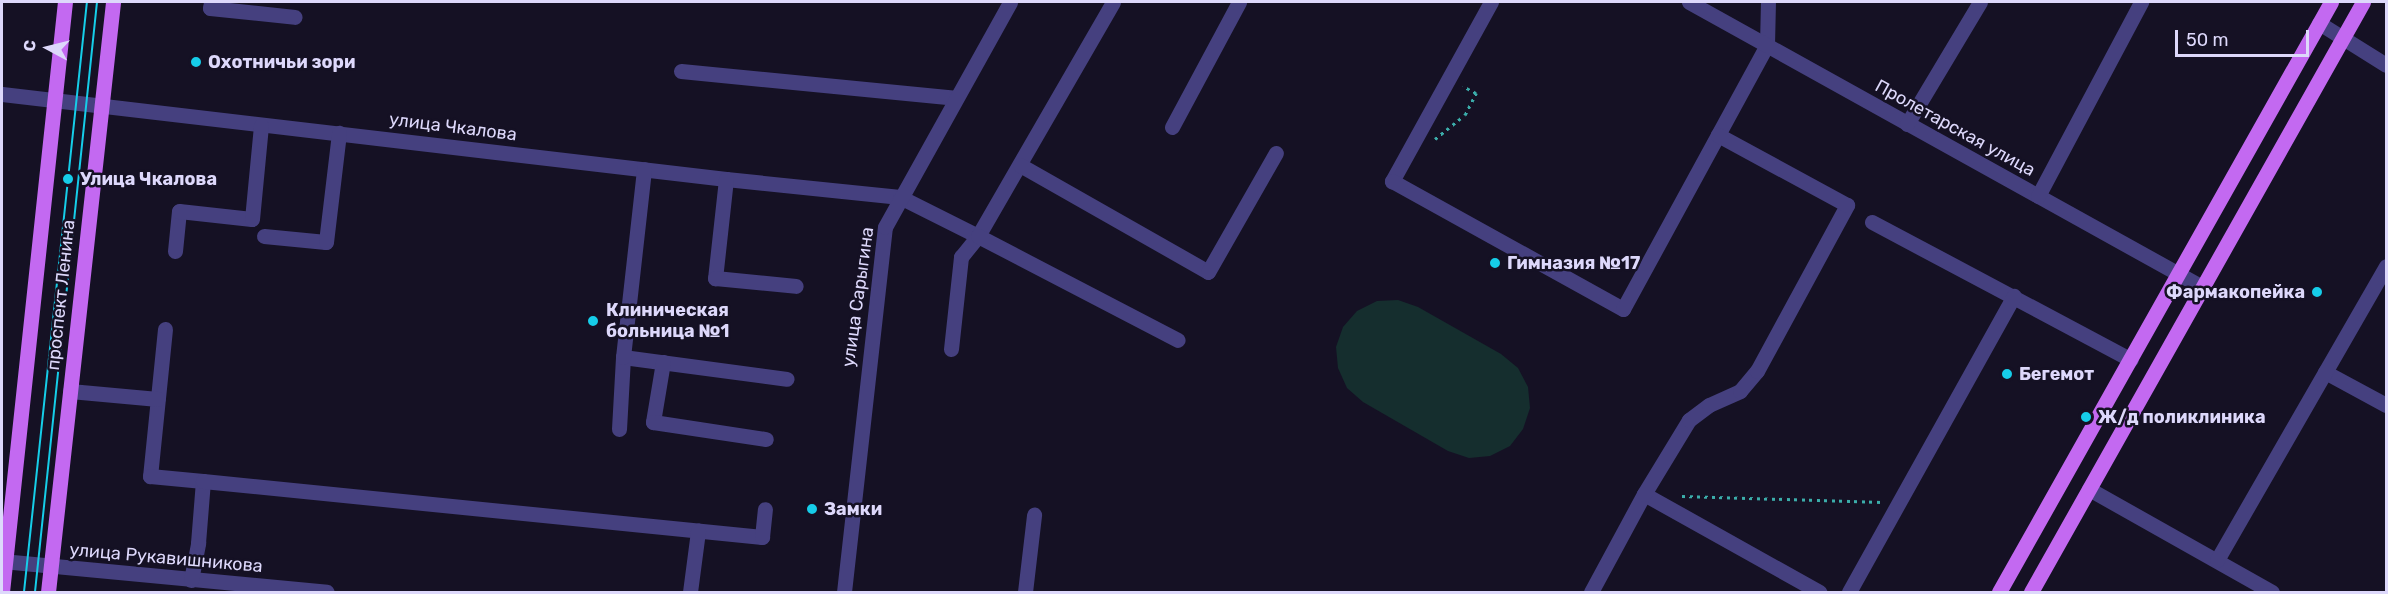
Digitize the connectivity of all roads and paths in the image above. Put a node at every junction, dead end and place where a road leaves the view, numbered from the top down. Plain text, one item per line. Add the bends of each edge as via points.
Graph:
1 (65, 2) edge
2 (113, 2) edge
3 (211, 2) edge
4 (1010, 2) edge
5 (1113, 2) edge
6 (1239, 2) edge
7 (1491, 2) edge
8 (1689, 2) edge
9 (1768, 2) edge
10 (1980, 2) edge
11 (2141, 2) edge
12 (2331, 2) edge
13 (2363, 2) edge
14 (295, 17) dead end
15 (2319, 23) junction
16 (2343, 38) junction
17 (1767, 45) junction
18 (2386, 65) edge
19 (681, 71) dead end
20 (2, 94) edge
21 (955, 98) junction
22 (54, 99) junction
23 (101, 104) junction
24 (1907, 124) junction
25 (261, 125) junction
26 (1172, 127) dead end
27 (339, 133) junction
28 (1718, 135) junction
29 (1276, 153) dead end
30 (1020, 165) junction
31 (644, 169) junction
32 (726, 179) junction
33 (2038, 196) junction
34 (900, 197) junction
35 (1872, 222) dead end
36 (264, 236) dead end
37 (978, 236) junction
38 (176, 251) dead end
39 (2386, 266) edge
40 (2179, 274) junction
41 (796, 286) dead end
42 (2202, 287) junction
43 (2014, 296) junction
44 (165, 329) dead end
45 (1178, 340) dead end
46 (951, 349) dead end
47 (623, 357) junction
48 (2131, 360) junction
49 (663, 362) junction
50 (2325, 372) junction
51 (787, 379) dead end
52 (70, 392) junction
53 (158, 399) junction
54 (2386, 405) edge
55 (619, 429) dead end
56 (766, 439) dead end
57 (203, 481) junction
58 (2089, 489) junction
59 (1644, 494) junction
60 (1678, 495) dead end
61 (1899, 503) junction
62 (765, 509) dead end
63 (1034, 515) dead end
64 (698, 531) junction
65 (2217, 560) junction
66 (4, 561) edge
67 (51, 566) junction
68 (191, 580) junction
69 (239, 589) edge
70 (301, 591) edge
71 (2, 592) edge
72 (48, 592) edge
73 (327, 592) edge
74 (690, 592) edge
75 (844, 592) edge
76 (1025, 592) edge
77 (1591, 592) edge
78 (1819, 592) edge
79 (1849, 592) edge
80 (1999, 592) edge
81 (2031, 592) edge
82 (2272, 592) edge

1 - 22 main road, проспект Ленина
2 - 23 main road, проспект Ленина
3 - 14 street via 210,8
4 - 21 street, улица Сарыгина
5 - 30 street
6 - 26 street
7 - 28 street via 1392,181 1623,309
8 - 17 street, Пролетарская улица
9 - 17 street
10 - 24 street
11 - 33 street
12 - 15 main road
13 - 16 main road
15 - 16 street
15 - 40 main road
16 - 18 street
16 - 42 main road
17 - 24 street, Пролетарская улица
17 - 28 street
19 - 21 street
20 - 22 street, улица Чкалова
21 - 34 street, улица Сарыгина
22 - 23 street, улица Чкалова
22 - 66 main road, проспект Ленина
23 - 25 street, улица Чкалова
23 - 52 main road, проспект Ленина
24 - 33 street, Пролетарская улица
25 - 27 street, улица Чкалова
25 - 38 street via 252,219 179,211
27 - 31 street, улица Чкалова
27 - 36 street via 326,242
28 - 59 street via 1847,206 1757,371 1740,391 1709,405 1689,420
29 - 30 street via 1208,272
30 - 37 street
31 - 32 street, улица Чкалова
31 - 47 street
32 - 34 street, улица Чкалова
32 - 41 street via 715,278
33 - 40 street, Пролетарская улица
34 - 37 street
34 - 75 street, улица Сарыгина via 885,227 879,257
35 - 43 street
37 - 45 street
37 - 46 street via 962,257
39 - 50 street
40 - 42 street, Пролетарская улица
40 - 48 main road
42 - 58 main road
43 - 48 street
43 - 61 street
44 - 53 street
47 - 49 street
47 - 55 street
48 - 80 main road
49 - 51 street
49 - 56 street via 654,422
50 - 54 street
50 - 65 street
52 - 53 street
52 - 67 main road, проспект Ленина
53 - 57 street via 150,476
57 - 64 street
57 - 68 street
58 - 65 street
58 - 81 main road
59 - 77 street
59 - 78 street
60 - 61 path
61 - 79 street
62 - 64 street via 762,537
63 - 76 street
64 - 74 street
65 - 82 street
66 - 67 street, улица Рукавишникова
66 - 71 main road, проспект Ленина
67 - 68 street, улица Рукавишникова
67 - 72 main road, проспект Ленина
68 - 69 street, улица Рукавишникова
69 - 70 street, улица Рукавишникова
70 - 73 street, улица Рукавишникова

